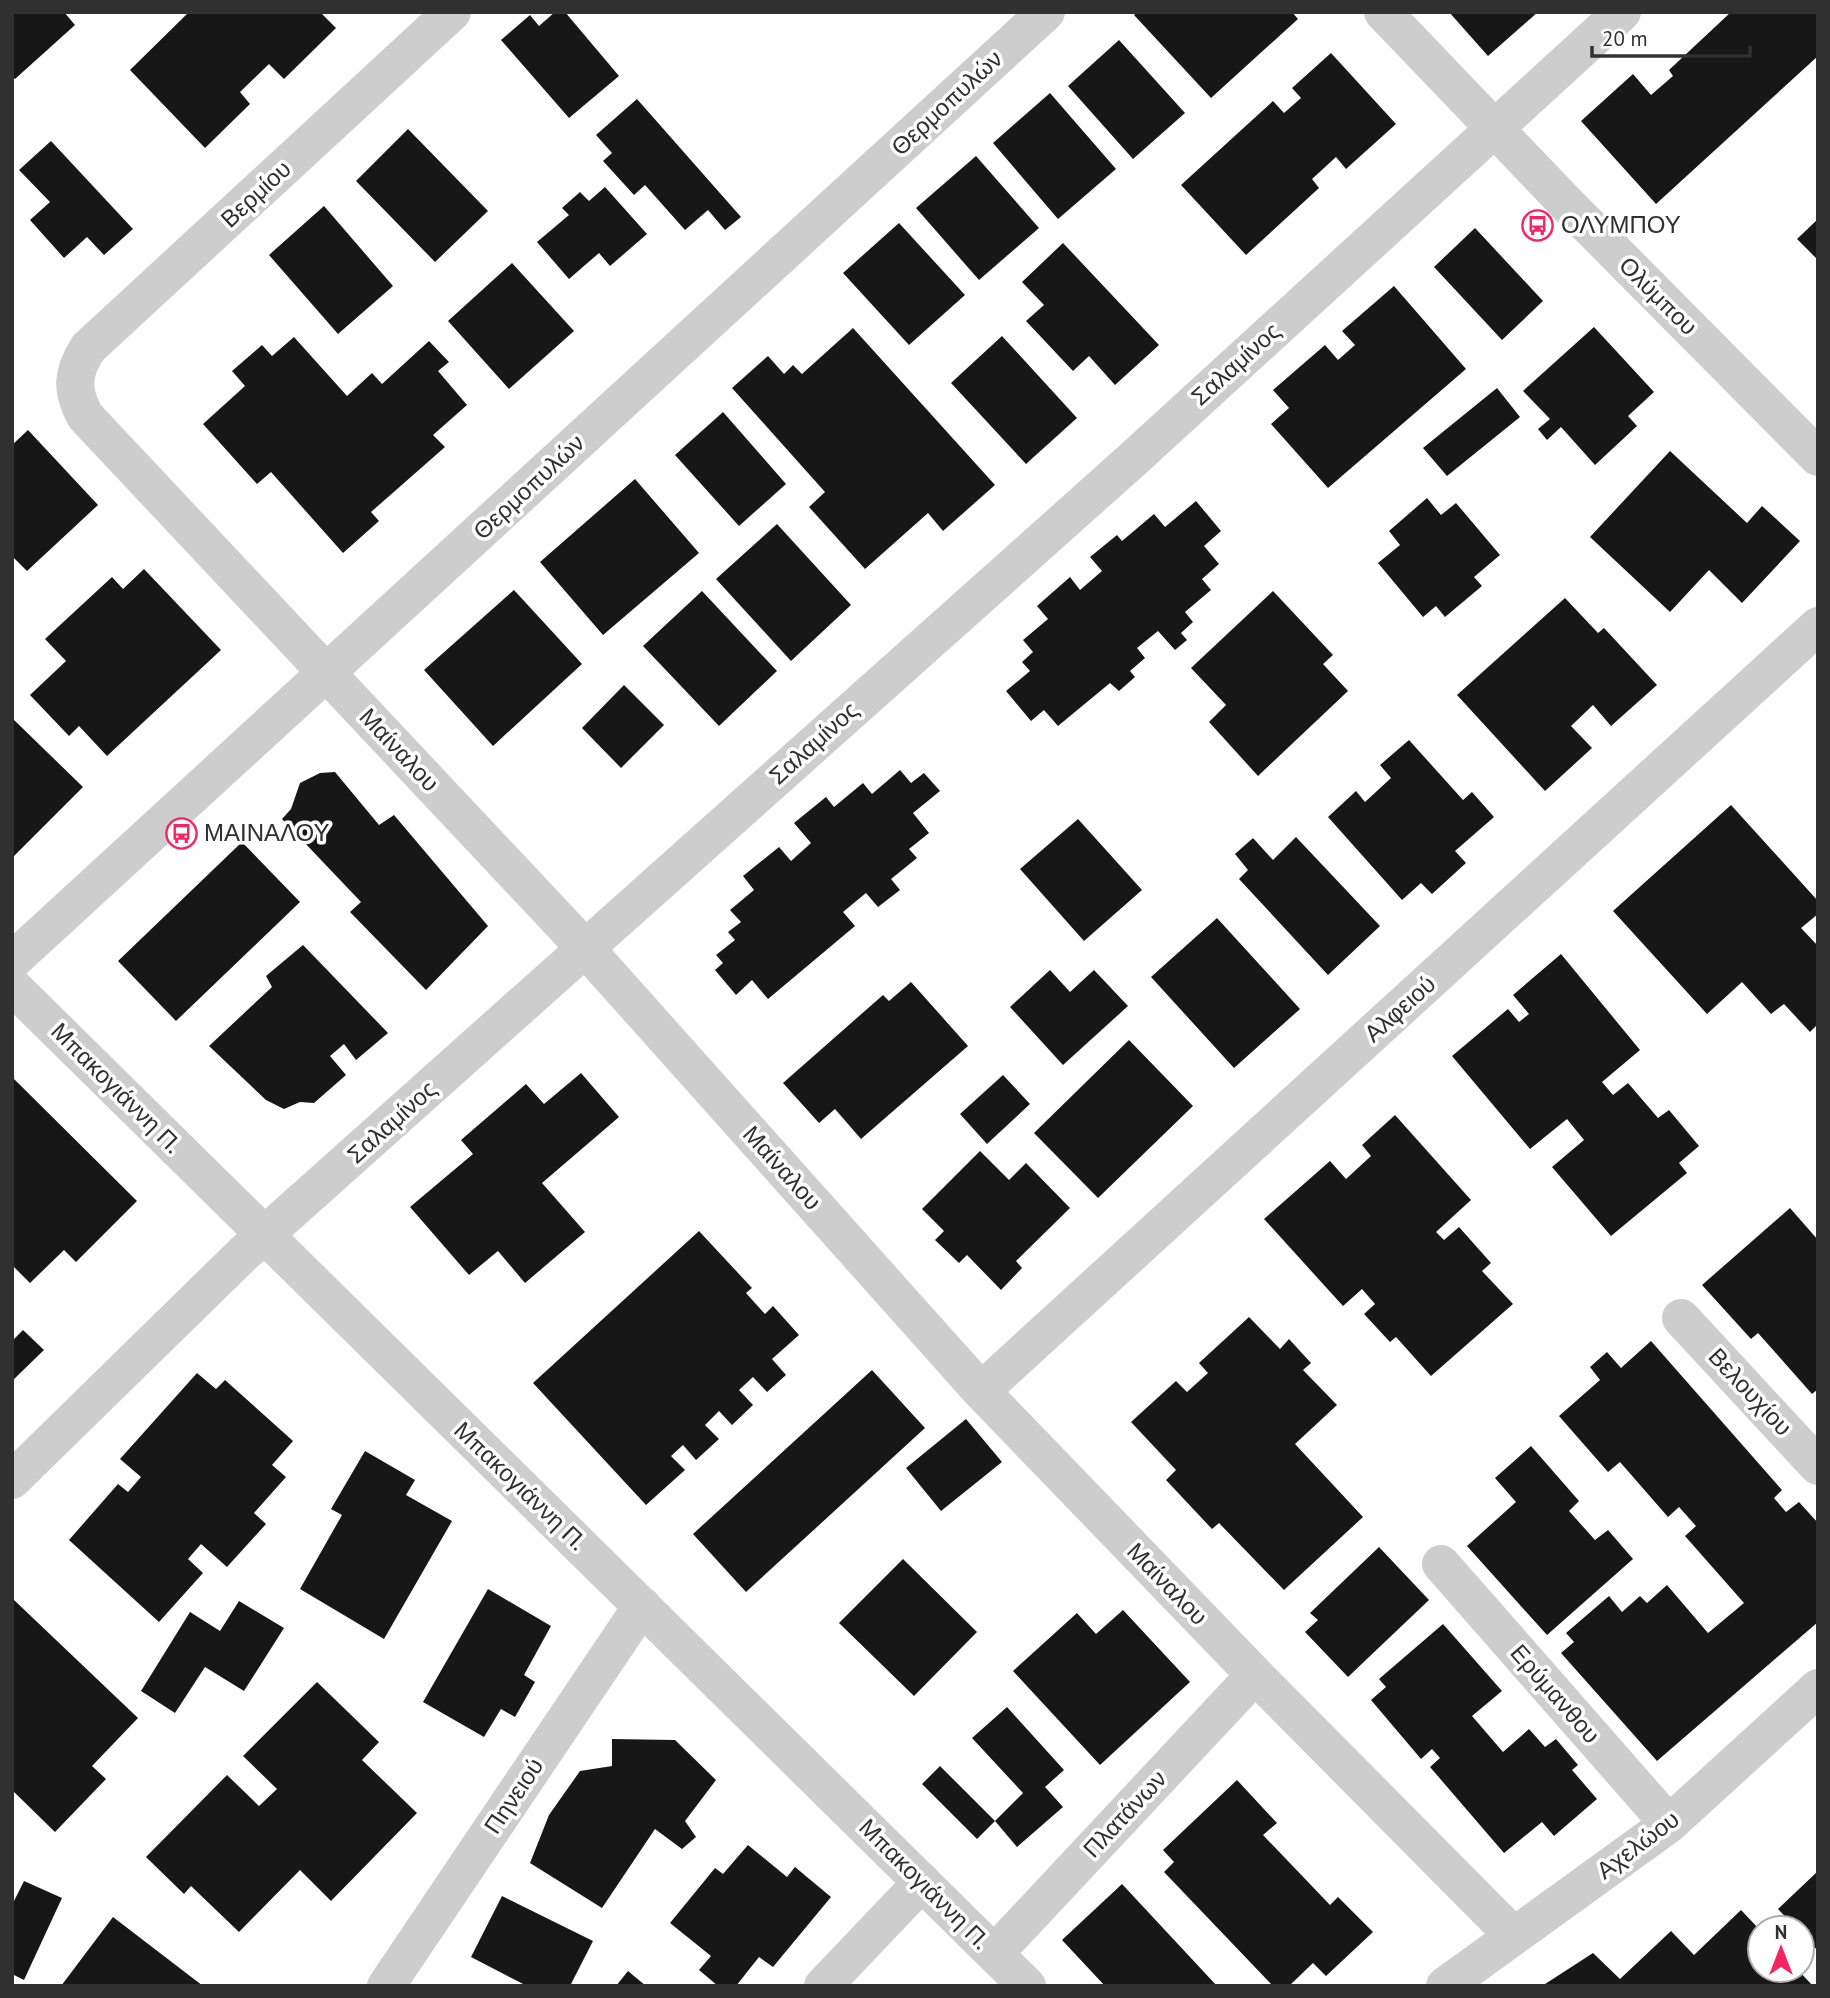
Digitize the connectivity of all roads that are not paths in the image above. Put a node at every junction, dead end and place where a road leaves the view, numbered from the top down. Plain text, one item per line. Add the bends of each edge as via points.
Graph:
1 (452, 12) edge
2 (1046, 12) edge
3 (1383, 12) edge
4 (1622, 12) edge
5 (1494, 128) junction
6 (74, 384) joint
7 (1818, 457) edge
8 (1818, 626) edge
9 (327, 673) junction
10 (585, 948) junction
11 (12, 961) edge
12 (12, 986) edge
13 (265, 1235) junction
14 (1681, 1318) dead end
15 (981, 1391) junction
16 (1818, 1466) edge
17 (12, 1480) edge
18 (1441, 1564) dead end
19 (642, 1606) junction
20 (1255, 1675) junction
21 (1818, 1688) edge
22 (1669, 1825) junction
23 (922, 1882) junction
24 (1513, 1935) junction
25 (995, 1953) junction
26 (386, 1986) edge
27 (823, 1986) edge
28 (1027, 1986) edge
29 (1445, 1986) edge

1 - 6 street, Βερμίου via 88,348 78,363
2 - 9 street, Θερμοπυλών
3 - 5 street, Ολύμπου
4 - 5 street, Σαλαμίνος
5 - 7 street, Ολύμπου
5 - 10 street, Σαλαμίνος
6 - 9 street, Μαίναλου via 85,416
8 - 15 street, Αλφειού
9 - 10 street, Μαίναλου
9 - 11 street, Θερμοπυλών
10 - 13 street, Σαλαμίνος
10 - 15 street, Μαίναλου
12 - 13 street, Μπακογιάννη Π.
13 - 17 street, Σαλαμίνος
13 - 19 street, Μπακογιάννη Π.
14 - 16 street, Βελουχίου
15 - 20 street, Μαίναλου
18 - 22 street, Ερύμανθου
19 - 23 street, Μπακογιάννη Π.
19 - 26 street, Πηνειού
20 - 24 street, Μαίναλου
20 - 25 street, Πλατάνων
21 - 22 street, Αχελώου
22 - 24 street, Αχελώου
23 - 25 street, Μπακογιάννη Π.
23 - 27 street
24 - 29 street, Αχελώου
25 - 28 street, Μπακογιάννη Π.

